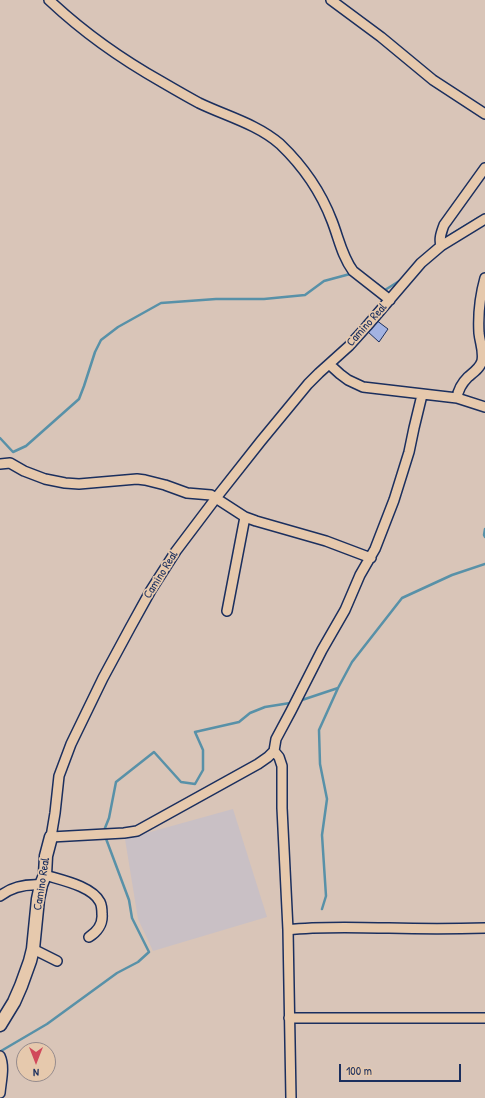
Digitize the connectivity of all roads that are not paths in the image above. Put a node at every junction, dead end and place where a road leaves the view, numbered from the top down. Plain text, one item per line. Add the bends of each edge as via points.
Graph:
1 (49, 0) edge
2 (331, 0) edge
3 (485, 114) edge
4 (485, 168) edge
5 (485, 219) edge
6 (442, 246) junction
7 (485, 278) edge
8 (390, 300) junction
9 (329, 364) junction
10 (422, 395) junction
11 (457, 398) junction
12 (485, 408) edge
13 (0, 464) edge
14 (216, 498) junction
15 (245, 517) junction
16 (371, 558) junction
17 (227, 611) dead end
18 (274, 751) junction
19 (50, 837) junction
20 (43, 880) junction
21 (0, 896) edge
22 (485, 928) edge
23 (288, 930) junction
24 (89, 937) dead end
25 (33, 949) junction
26 (57, 961) dead end
27 (289, 1018) junction
28 (485, 1018) edge
29 (0, 1025) edge
30 (0, 1056) edge
31 (0, 1093) edge
32 (291, 1098) edge

1 - 8 street via 93,38 136,67 199,103 248,124 278,143 308,175 324,201 349,265
2 - 3 street via 433,80
4 - 6 street via 444,226 440,235
5 - 6 street, Camino Real
6 - 8 street, Camino Real via 421,263
7 - 11 street via 479,313 482,360 478,368 464,381
8 - 9 street, Camino Real via 349,346
9 - 10 street via 348,380 363,387
9 - 14 street, Camino Real via 308,384
10 - 11 street
10 - 16 street via 410,452
11 - 12 street
13 - 14 street via 10,464 54,481 79,484 145,480 182,492 211,495
14 - 15 street
14 - 19 street, Camino Real via 151,590 80,724 59,776
15 - 16 street via 326,541
15 - 17 street
16 - 18 street via 276,739
18 - 19 street via 258,764 136,831
18 - 23 street via 280,757 282,766
19 - 20 street, Camino Real
20 - 21 street via 12,888
20 - 24 street via 85,889 97,898 102,908 102,917 100,926
20 - 25 street, Camino Real via 38,899
22 - 23 street via 339,927
23 - 27 street
25 - 26 street
25 - 29 street, Camino Real via 22,986
27 - 28 street
27 - 32 street
30 - 31 street

